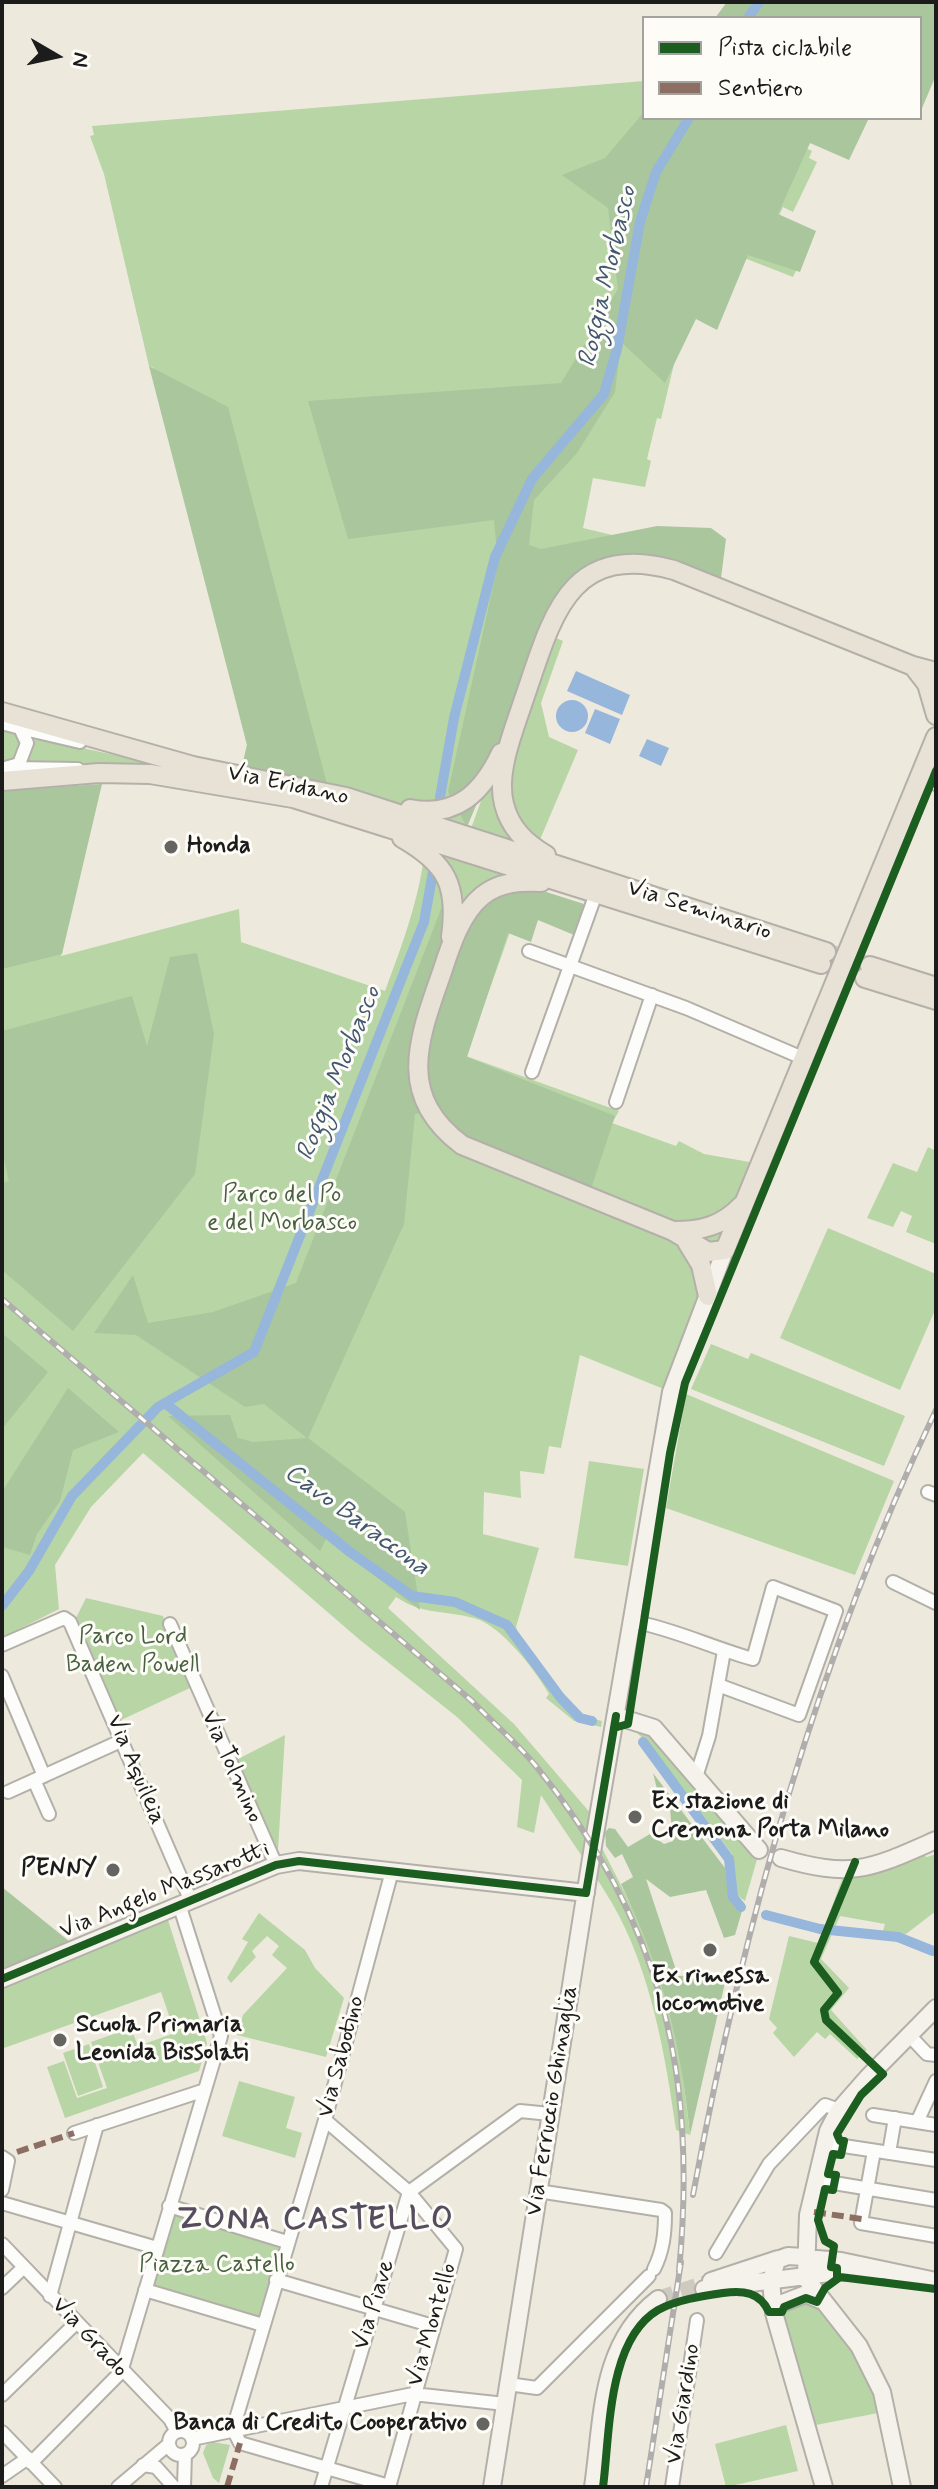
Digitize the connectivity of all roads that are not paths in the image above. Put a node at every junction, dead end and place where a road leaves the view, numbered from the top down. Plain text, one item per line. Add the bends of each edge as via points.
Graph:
1 (933, 682) edge
2 (2, 712) edge
3 (519, 715) junction
4 (936, 715) edge
5 (2, 723) edge
6 (20, 728) junction
7 (936, 737) edge
8 (115, 745) junction
9 (6, 773) edge
10 (928, 781) edge
11 (346, 797) junction
12 (364, 818) junction
13 (570, 877) junction
14 (594, 899) dead end
15 (450, 948) junction
16 (529, 951) dead end
17 (824, 958) tunnel mouth
18 (572, 966) junction
19 (936, 987) edge
20 (652, 995) junction
21 (936, 1000) edge
22 (805, 1059) junction
23 (532, 1072) dead end
24 (616, 1102) dead end
25 (746, 1202) junction
26 (684, 1235) junction
27 (725, 1250) junction
28 (708, 1296) junction
29 (893, 1582) dead end
30 (936, 1603) edge
31 (632, 1621) junction
32 (170, 1624) dead end
33 (2, 1645) edge
34 (724, 1651) junction
35 (2, 1676) edge
36 (718, 1685) junction
37 (616, 1716) junction
38 (123, 1740) junction
39 (696, 1777) junction
40 (39, 1778) junction
41 (8, 1792) dead end
42 (49, 1814) dead end
43 (936, 1840) edge
44 (759, 1850) dead end
45 (781, 1858) dead end
46 (276, 1865) junction
47 (392, 1871) junction
48 (586, 1893) junction
49 (185, 1901) junction
50 (2, 1979) edge
51 (936, 2008) edge
52 (908, 2034) junction
53 (936, 2055) edge
54 (935, 2085) edge
55 (202, 2091) junction
56 (839, 2110) junction
57 (550, 2114) junction
58 (873, 2115) dead end
59 (895, 2118) junction
60 (325, 2120) junction
61 (917, 2122) junction
62 (97, 2125) junction
63 (936, 2125) edge
64 (74, 2133) dead end
65 (824, 2143) junction
66 (874, 2151) junction
67 (889, 2153) junction
68 (8, 2156) edge
69 (936, 2160) edge
70 (816, 2180) junction
71 (868, 2189) junction
72 (2, 2190) edge
73 (538, 2191) junction
74 (409, 2192) junction
75 (936, 2200) edge
76 (2, 2203) edge
77 (169, 2206) junction
78 (808, 2215) junction
79 (70, 2223) junction
80 (807, 2234) junction
81 (936, 2236) edge
82 (287, 2242) junction
83 (2, 2244) edge
84 (157, 2248) junction
85 (716, 2253) dead end
86 (805, 2258) junction
87 (780, 2259) junction
88 (841, 2261) junction
89 (23, 2268) junction
90 (878, 2271) junction
91 (826, 2274) junction
92 (805, 2276) junction
93 (276, 2280) junction
94 (778, 2280) junction
95 (936, 2281) edge
96 (2, 2288) edge
97 (145, 2290) junction
98 (50, 2296) junction
99 (819, 2298) junction
100 (658, 2299) tunnel mouth
101 (373, 2309) junction
102 (774, 2313) junction
103 (697, 2320) dead end
104 (75, 2324) junction
105 (263, 2325) junction
106 (433, 2326) junction
107 (121, 2372) junction
108 (508, 2384) junction
109 (413, 2394) junction
110 (2, 2395) edge
111 (505, 2404) junction
112 (344, 2406) junction
113 (233, 2429) junction
114 (2, 2432) edge
115 (177, 2432) junction
116 (192, 2439) junction
117 (176, 2450) junction
118 (28, 2458) junction
119 (143, 2465) junction
120 (326, 2467) junction
121 (2, 2476) edge
122 (176, 2486) edge
123 (389, 2486) edge
124 (55, 2487) edge
125 (118, 2487) edge
126 (321, 2487) edge
127 (492, 2487) edge
128 (593, 2487) edge
129 (672, 2487) edge
130 (824, 2487) edge
131 (902, 2487) edge

1 - 3 main road via 913,666 674,570 645,562 619,564 594,573 570,591 554,614
1 - 4 main road
2 - 8 main road, Via Eridano
3 - 11 main road via 484,783 458,806 423,812
3 - 13 main road via 505,767 504,807 525,842
5 - 6 street
6 - 8 street via 86,744
6 - 9 street via 27,748
7 - 10 main road
8 - 11 main road, Via Eridano
9 - 12 main road, Via Eridano via 183,778 293,798
10 - 22 main road
11 - 13 main road, Via Eridano
12 - 13 main road, Via Eridano
12 - 15 main road via 439,864 455,904
13 - 15 main road via 493,888 469,911
13 - 17 main road, Via Seminario
14 - 18 street
15 - 26 main road via 418,1051 421,1090 434,1119 462,1145
16 - 18 street
18 - 20 street
18 - 23 street
19 - 21 main road via 868,972
20 - 22 street
20 - 24 street
22 - 25 main road
25 - 26 main road via 718,1225
25 - 27 main road
26 - 27 main road via 708,1252
26 - 28 main road via 701,1265
27 - 28 main road, Via Ferruccio Ghinaglia
28 - 31 main road, Via Ferruccio Ghinaglia via 671,1392
29 - 30 street
31 - 34 street via 675,1630
31 - 37 main road, Via Ferruccio Ghinaglia
32 - 46 street, Via Tolmino
33 - 38 street, Via Aquileia via 64,1618 70,1622
34 - 36 street
34 - 36 street via 753,1659 773,1587 836,1611 799,1715
35 - 40 street
36 - 39 street
37 - 39 main road via 654,1728
37 - 48 main road, Via Ferruccio Ghinaglia
38 - 40 street
38 - 49 street, Via Aquileia
39 - 44 main road
40 - 41 street
40 - 42 street
43 - 45 main road via 851,1872
46 - 47 main road, Via Angelo Massarotti via 299,1861
46 - 49 main road, Via Angelo Massarotti
47 - 48 main road, Via Angelo Massarotti
47 - 60 street, Via Sabotino
48 - 57 main road, Via Ferruccio Ghinaglia
49 - 50 main road, Via Angelo Massarotti
49 - 55 street, Via Aquileia via 221,2036
51 - 52 main road
52 - 53 street via 927,2054
52 - 56 main road
54 - 61 street
55 - 62 street
55 - 77 street, Via Aquileia
56 - 65 main road
56 - 85 street via 825,2105 769,2164
57 - 73 main road, Via Ferruccio Ghinaglia
57 - 74 street via 520,2111
58 - 59 street
59 - 61 street
59 - 67 street
60 - 74 street, Via Montello
60 - 82 street, Via Sabotino
61 - 63 street
62 - 64 street
62 - 79 street
65 - 66 street
65 - 70 main road
66 - 67 street
66 - 71 street
67 - 69 street
68 - 72 street
70 - 71 street
70 - 78 main road
71 - 75 street
71 - 81 street via 861,2223
73 - 108 main road, Via Ferruccio Ghinaglia
73 - 108 street via 661,2210 662,2254 651,2272 537,2388
74 - 101 street, Via Piave
74 - 106 street, Via Montello via 456,2249
76 - 79 street
77 - 82 street
77 - 84 street
78 - 80 main road
78 - 87 main road
79 - 84 street
79 - 98 street
80 - 86 main road
80 - 88 main road
82 - 93 street
83 - 89 street, Via Grado
84 - 97 street
86 - 87 main road
86 - 88 main road
86 - 92 main road
87 - 94 main road
87 - 94 main road via 705,2286
88 - 90 main road
89 - 96 street
89 - 98 street, Via Grado
90 - 91 main road
90 - 95 main road
91 - 92 main road
91 - 99 main road
92 - 94 main road
92 - 99 main road
93 - 101 street
93 - 105 street
94 - 102 main road
97 - 105 street
97 - 107 street
98 - 104 street, Via Grado
99 - 102 main road via 806,2294 780,2304
99 - 131 main road via 859,2346 882,2392
100 - 128 main road via 625,2332 612,2358
101 - 106 street
101 - 112 street, Via Piave
102 - 130 main road
103 - 129 street, Via Giardino
104 - 107 street, Via Grado
104 - 110 street
105 - 113 street
106 - 109 street, Via Montello
107 - 115 street, Via Grado
107 - 118 street via 31,2463
108 - 111 main road, Via Ferruccio Ghinaglia
109 - 111 street
109 - 112 street
109 - 123 street, Via Montello
111 - 127 main road, Via Ferruccio Ghinaglia
112 - 113 street
112 - 120 street, Via Piave
113 - 116 street
113 - 120 street via 240,2443
114 - 118 street
115 - 116 street
115 - 117 street via 171,2436
116 - 117 street via 191,2450
117 - 119 street
117 - 122 street
118 - 121 street
118 - 124 street
119 - 122 street via 156,2467
119 - 125 street
120 - 123 street
120 - 126 street, Via Piave

